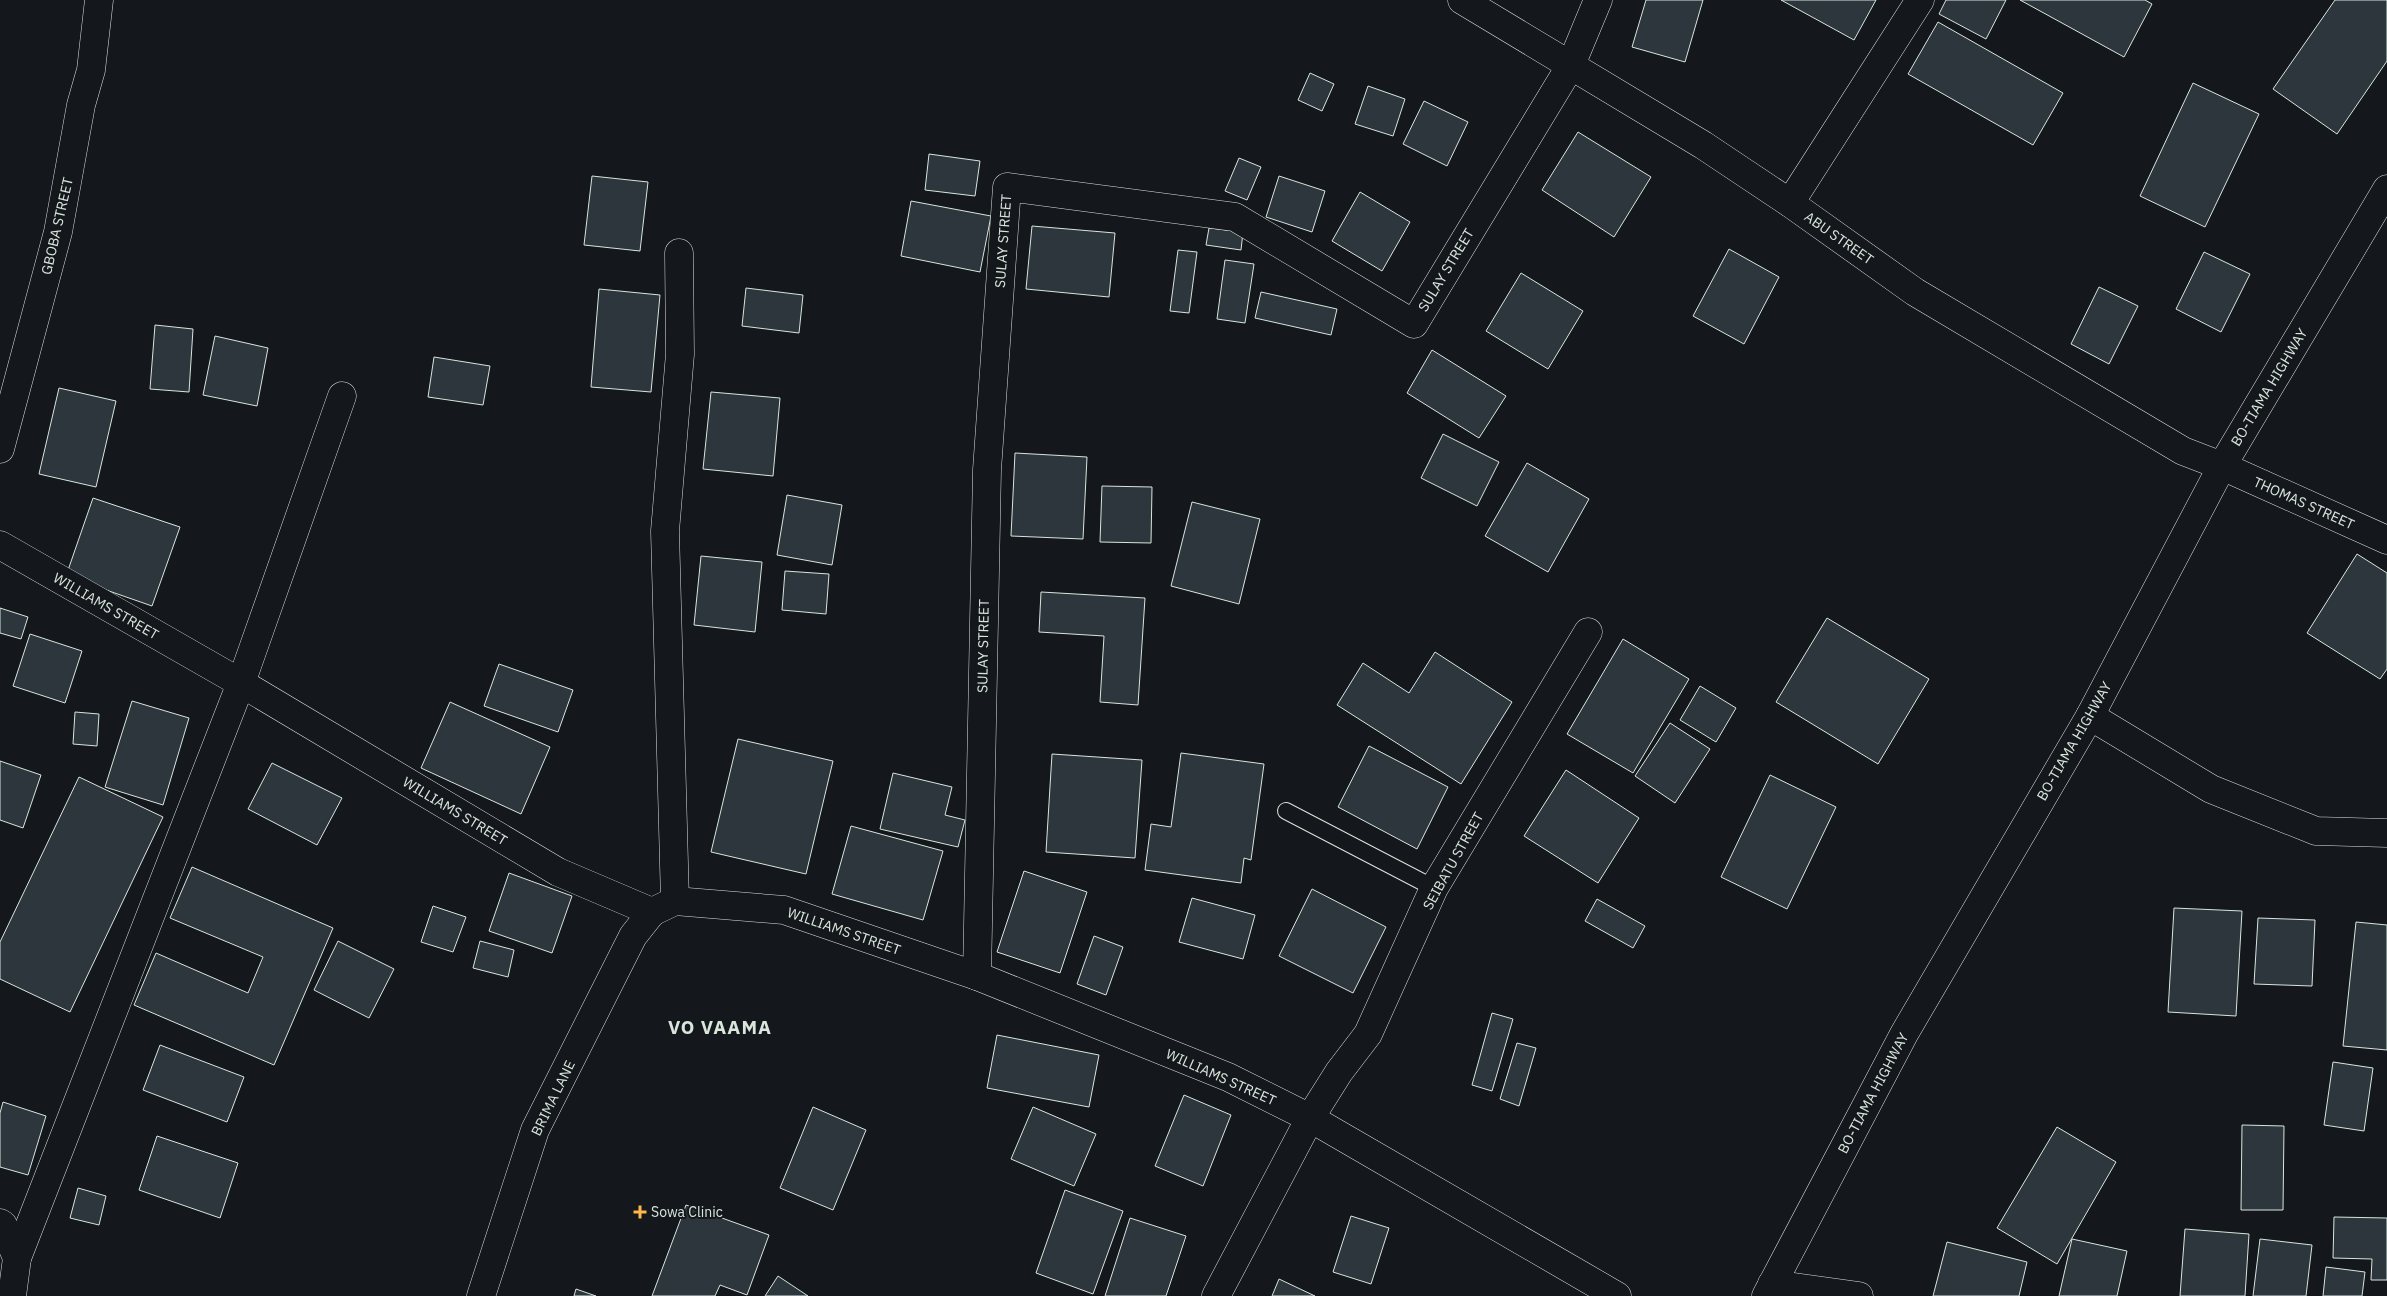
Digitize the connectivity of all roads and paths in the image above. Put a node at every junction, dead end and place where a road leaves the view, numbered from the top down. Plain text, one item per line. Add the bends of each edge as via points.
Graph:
1 (99, 0) edge
2 (1462, 0) edge
3 (1598, 0) edge
4 (1920, 0) edge
5 (1571, 64) junction
6 (2387, 189) edge
7 (1790, 203) junction
8 (679, 253) dead end
9 (342, 396) dead end
10 (0, 449) edge
11 (2222, 466) junction
12 (2387, 540) edge
13 (0, 545) edge
14 (1588, 632) dead end
15 (241, 682) junction
16 (2090, 716) junction
17 (1286, 811) dead end
18 (2387, 833) edge
19 (1434, 888) junction
20 (664, 907) junction
21 (977, 976) junction
22 (1310, 1118) junction
23 (0, 1223) edge
24 (17, 1258) junction
25 (1769, 1290) edge
26 (12, 1296) edge
27 (481, 1296) edge
28 (1216, 1296) edge
29 (1617, 1296) edge
30 (1858, 1296) edge

1 - 10 main road, GBOBA STREET via 91,70 58,232
2 - 5 main road, ABU STREET
3 - 5 main road
4 - 7 main road
5 - 7 main road, ABU STREET
5 - 21 main road, SULAY STREET via 1414,324 1235,217 1007,187 987,470
6 - 11 main road, BO-TIAMA HIGHWAY
7 - 11 main road, ABU STREET via 1915,292 2182,452
8 - 20 main road via 680,354 665,531
9 - 15 main road
11 - 12 main road, THOMAS STREET
11 - 16 main road, BO-TIAMA HIGHWAY
13 - 15 main road, WILLIAMS STREET
14 - 19 main road, SEIBATU STREET
15 - 20 main road, WILLIAMS STREET via 558,872
15 - 24 main road
16 - 18 main road via 2211,789 2316,831
16 - 25 main road, BO-TIAMA HIGHWAY via 1904,1034
17 - 19 lane
19 - 22 main road, SEIBATU STREET via 1368,1034
20 - 21 main road, WILLIAMS STREET via 784,910
20 - 27 main road, BRIMA LANE via 633,936 535,1130
21 - 22 main road, WILLIAMS STREET via 1228,1077
22 - 28 main road, SEIBATU STREET
22 - 29 main road, WILLIAMS STREET
23 - 24 main road
24 - 26 main road
25 - 30 main road

